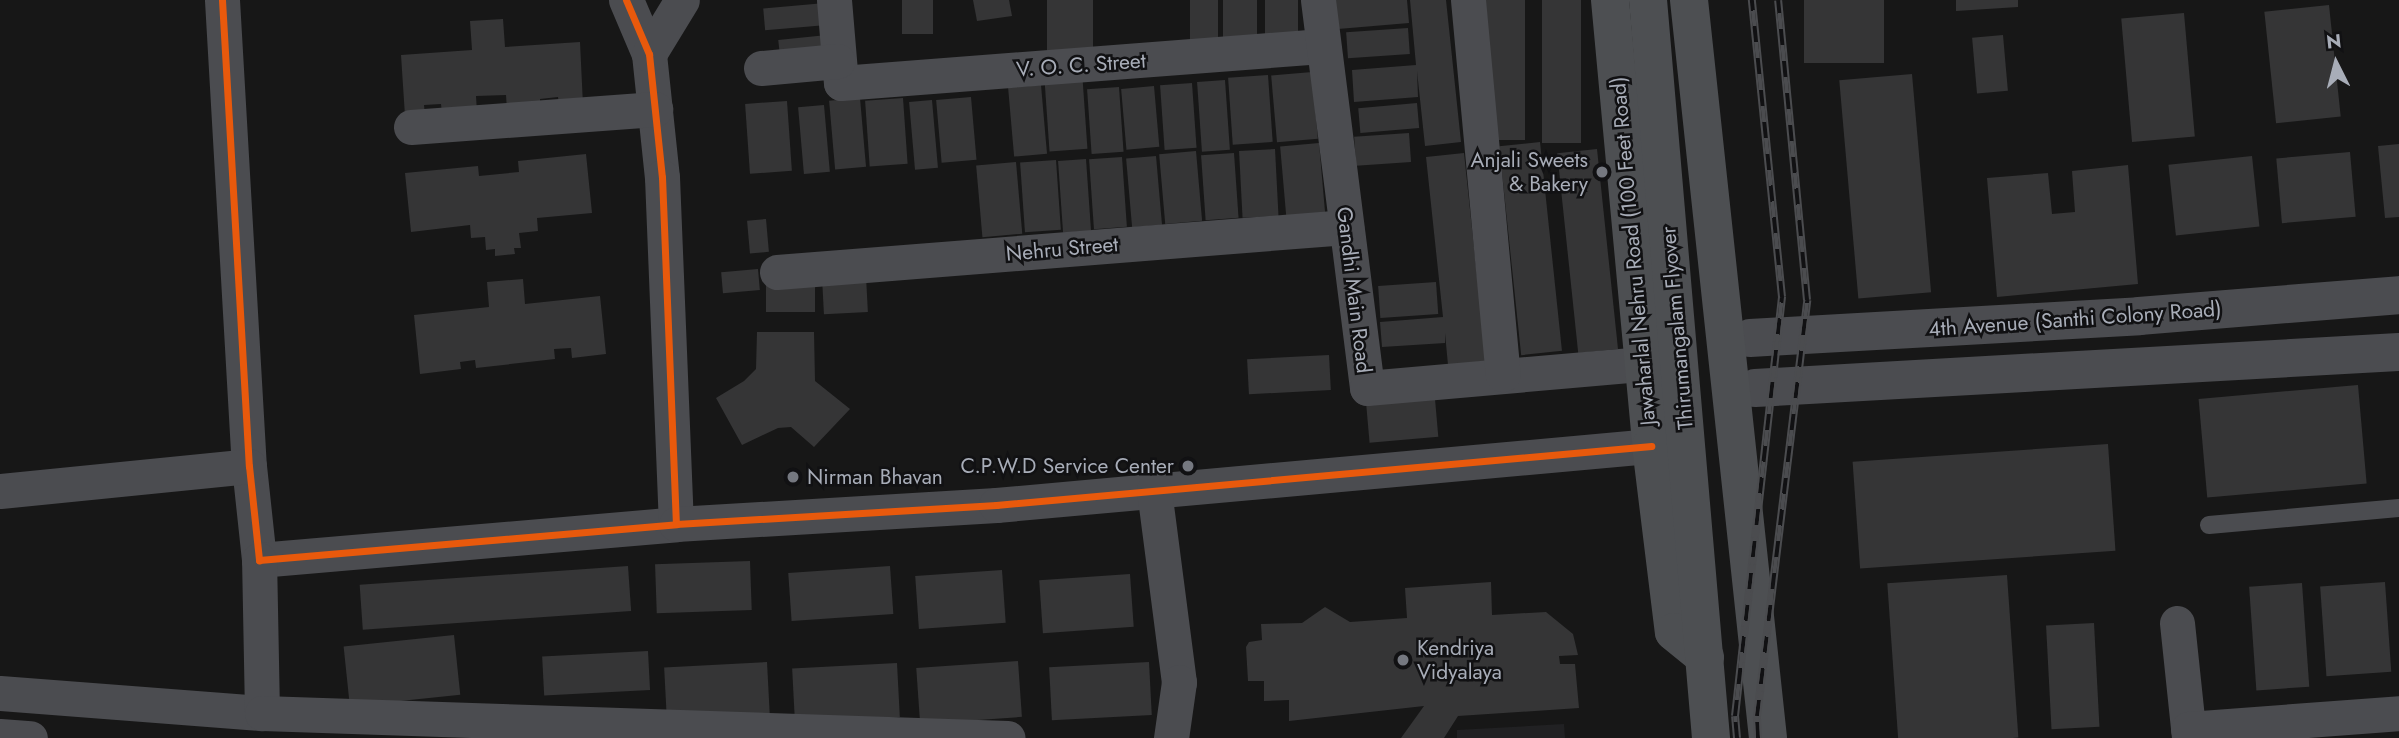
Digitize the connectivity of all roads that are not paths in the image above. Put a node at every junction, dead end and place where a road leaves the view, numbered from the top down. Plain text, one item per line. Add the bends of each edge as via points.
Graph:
1 (222, 0) edge
2 (626, 0) edge
3 (682, 0) edge
4 (834, 0) edge
5 (1318, 0) edge
6 (1468, 0) edge
7 (1610, 0) edge
8 (1648, 0) edge
9 (1689, 0) edge
10 (1322, 46) junction
11 (649, 54) junction
12 (761, 68) dead end
13 (839, 72) junction
14 (655, 109) junction
15 (411, 127) dead end
16 (1346, 227) junction
17 (777, 272) dead end
18 (2399, 295) edge
19 (1750, 338) joint
20 (2399, 352) edge
21 (1643, 364) junction
22 (1503, 374) junction
23 (1755, 388) junction
24 (1651, 446) junction
25 (249, 466) junction
26 (1154, 490) junction
27 (0, 491) edge
28 (2399, 508) edge
29 (676, 524) junction
30 (2209, 526) dead end
31 (259, 560) junction
32 (2178, 623) dead end
33 (1758, 632) junction
34 (1705, 657) junction
35 (0, 693) edge
36 (262, 712) junction
37 (2399, 713) edge
38 (2189, 734) edge
39 (0, 736) edge
40 (30, 738) edge
41 (1008, 738) edge
42 (1171, 738) edge
43 (1711, 738) edge
44 (1768, 738) edge

1 - 25 street
2 - 11 street
3 - 11 street
4 - 13 street
5 - 10 street, Gandhi Main Road
6 - 22 street
7 - 21 main road, Jawaharlal Nehru Road (100 Feet Road)
8 - 34 main road, Thirumangalam Flyover
9 - 33 main road
10 - 13 street, V. O. C. Street
10 - 16 street, Gandhi Main Road
11 - 14 street
12 - 13 street, V. O. C. Street
14 - 15 street
14 - 29 street via 671,343
16 - 17 street, Nehru Street
16 - 22 street, Gandhi Main Road via 1367,388
18 - 19 street, 4th Avenue (Santhi Colony Road) via 2139,316
19 - 23 main road
20 - 23 street
21 - 22 street, Gandhi Main Road
21 - 24 main road, Jawaharlal Nehru Road (100 Feet Road)
23 - 33 main road via 1775,600
24 - 26 street
24 - 34 main road, Jawaharlal Nehru Road (100 Feet Road) via 1674,632
25 - 27 street
25 - 31 street
26 - 29 street via 996,505
26 - 42 street via 1179,682
28 - 30 lane
29 - 31 street
31 - 36 street
32 - 38 street
33 - 44 main road
34 - 43 main road
35 - 36 street
36 - 41 street
37 - 38 street
39 - 40 street

